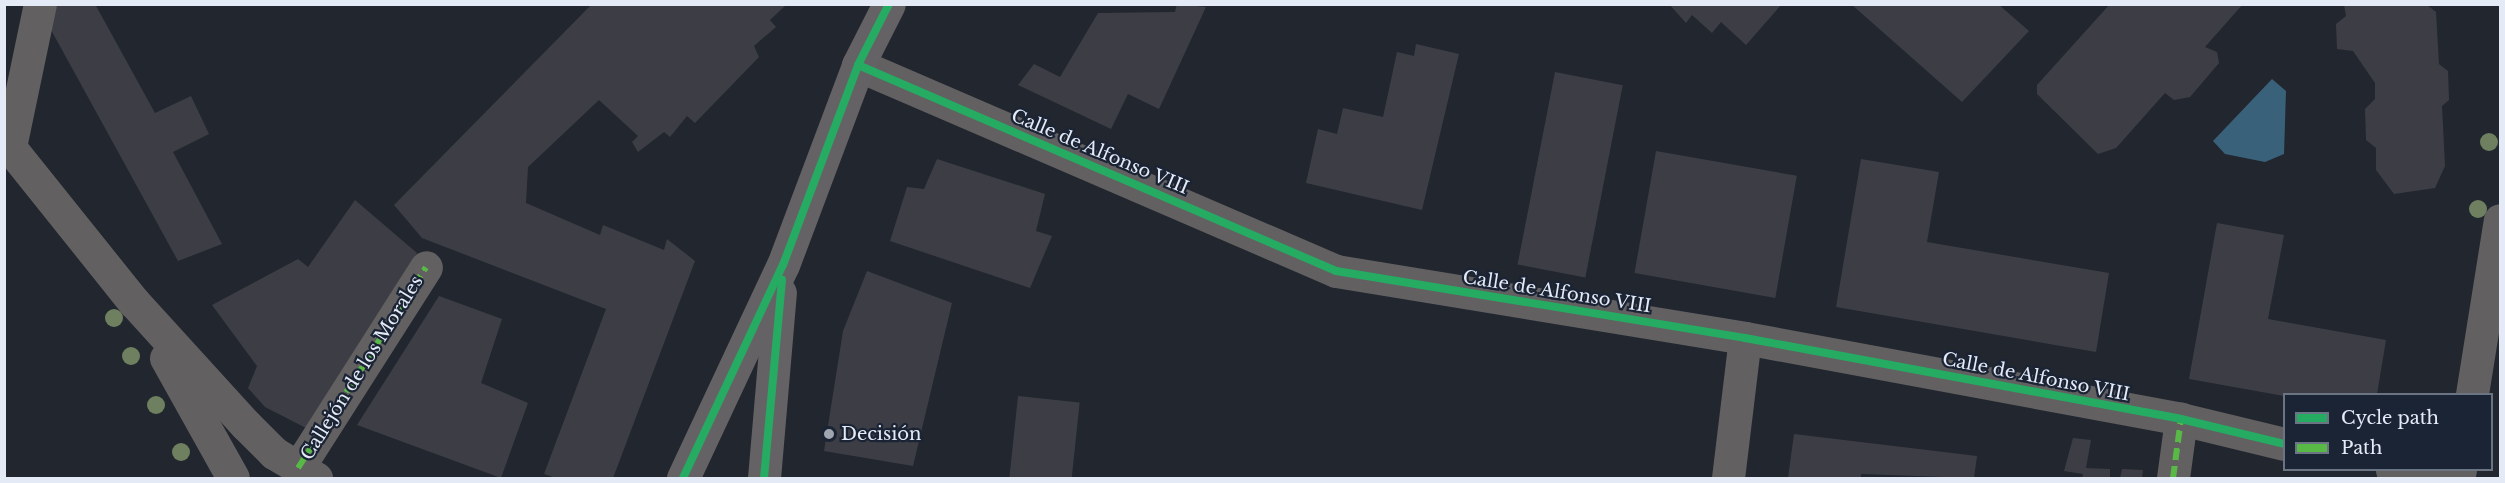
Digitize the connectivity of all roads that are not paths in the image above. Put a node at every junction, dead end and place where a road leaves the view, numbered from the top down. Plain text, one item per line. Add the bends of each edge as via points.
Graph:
1 (40, 4) edge
2 (889, 4) edge
3 (858, 65) junction
4 (7, 144) edge
5 (2500, 220) edge
6 (783, 265) junction
7 (426, 267) dead end
8 (134, 302) junction
9 (1745, 338) junction
10 (2490, 350) edge
11 (2472, 393) edge
12 (2181, 419) junction
13 (2283, 444) edge
14 (2397, 471) edge
15 (307, 473) edge
16 (233, 478) edge
17 (683, 478) edge
18 (764, 478) edge
19 (1728, 478) edge
20 (2172, 478) edge
21 (2429, 478) edge

1 - 4 street
2 - 3 main road
3 - 6 main road
3 - 9 street, Calle de Alfonso VIII via 1336,271
4 - 8 street
5 - 10 street
6 - 17 main road
6 - 18 main road
7 - 15 street, Callejón de los Morales
8 - 15 street via 246,425
8 - 16 street
9 - 12 street, Calle de Alfonso VIII
9 - 19 street
10 - 11 street
12 - 13 street, Calle de Alfonso VIII
12 - 20 street
14 - 21 street

